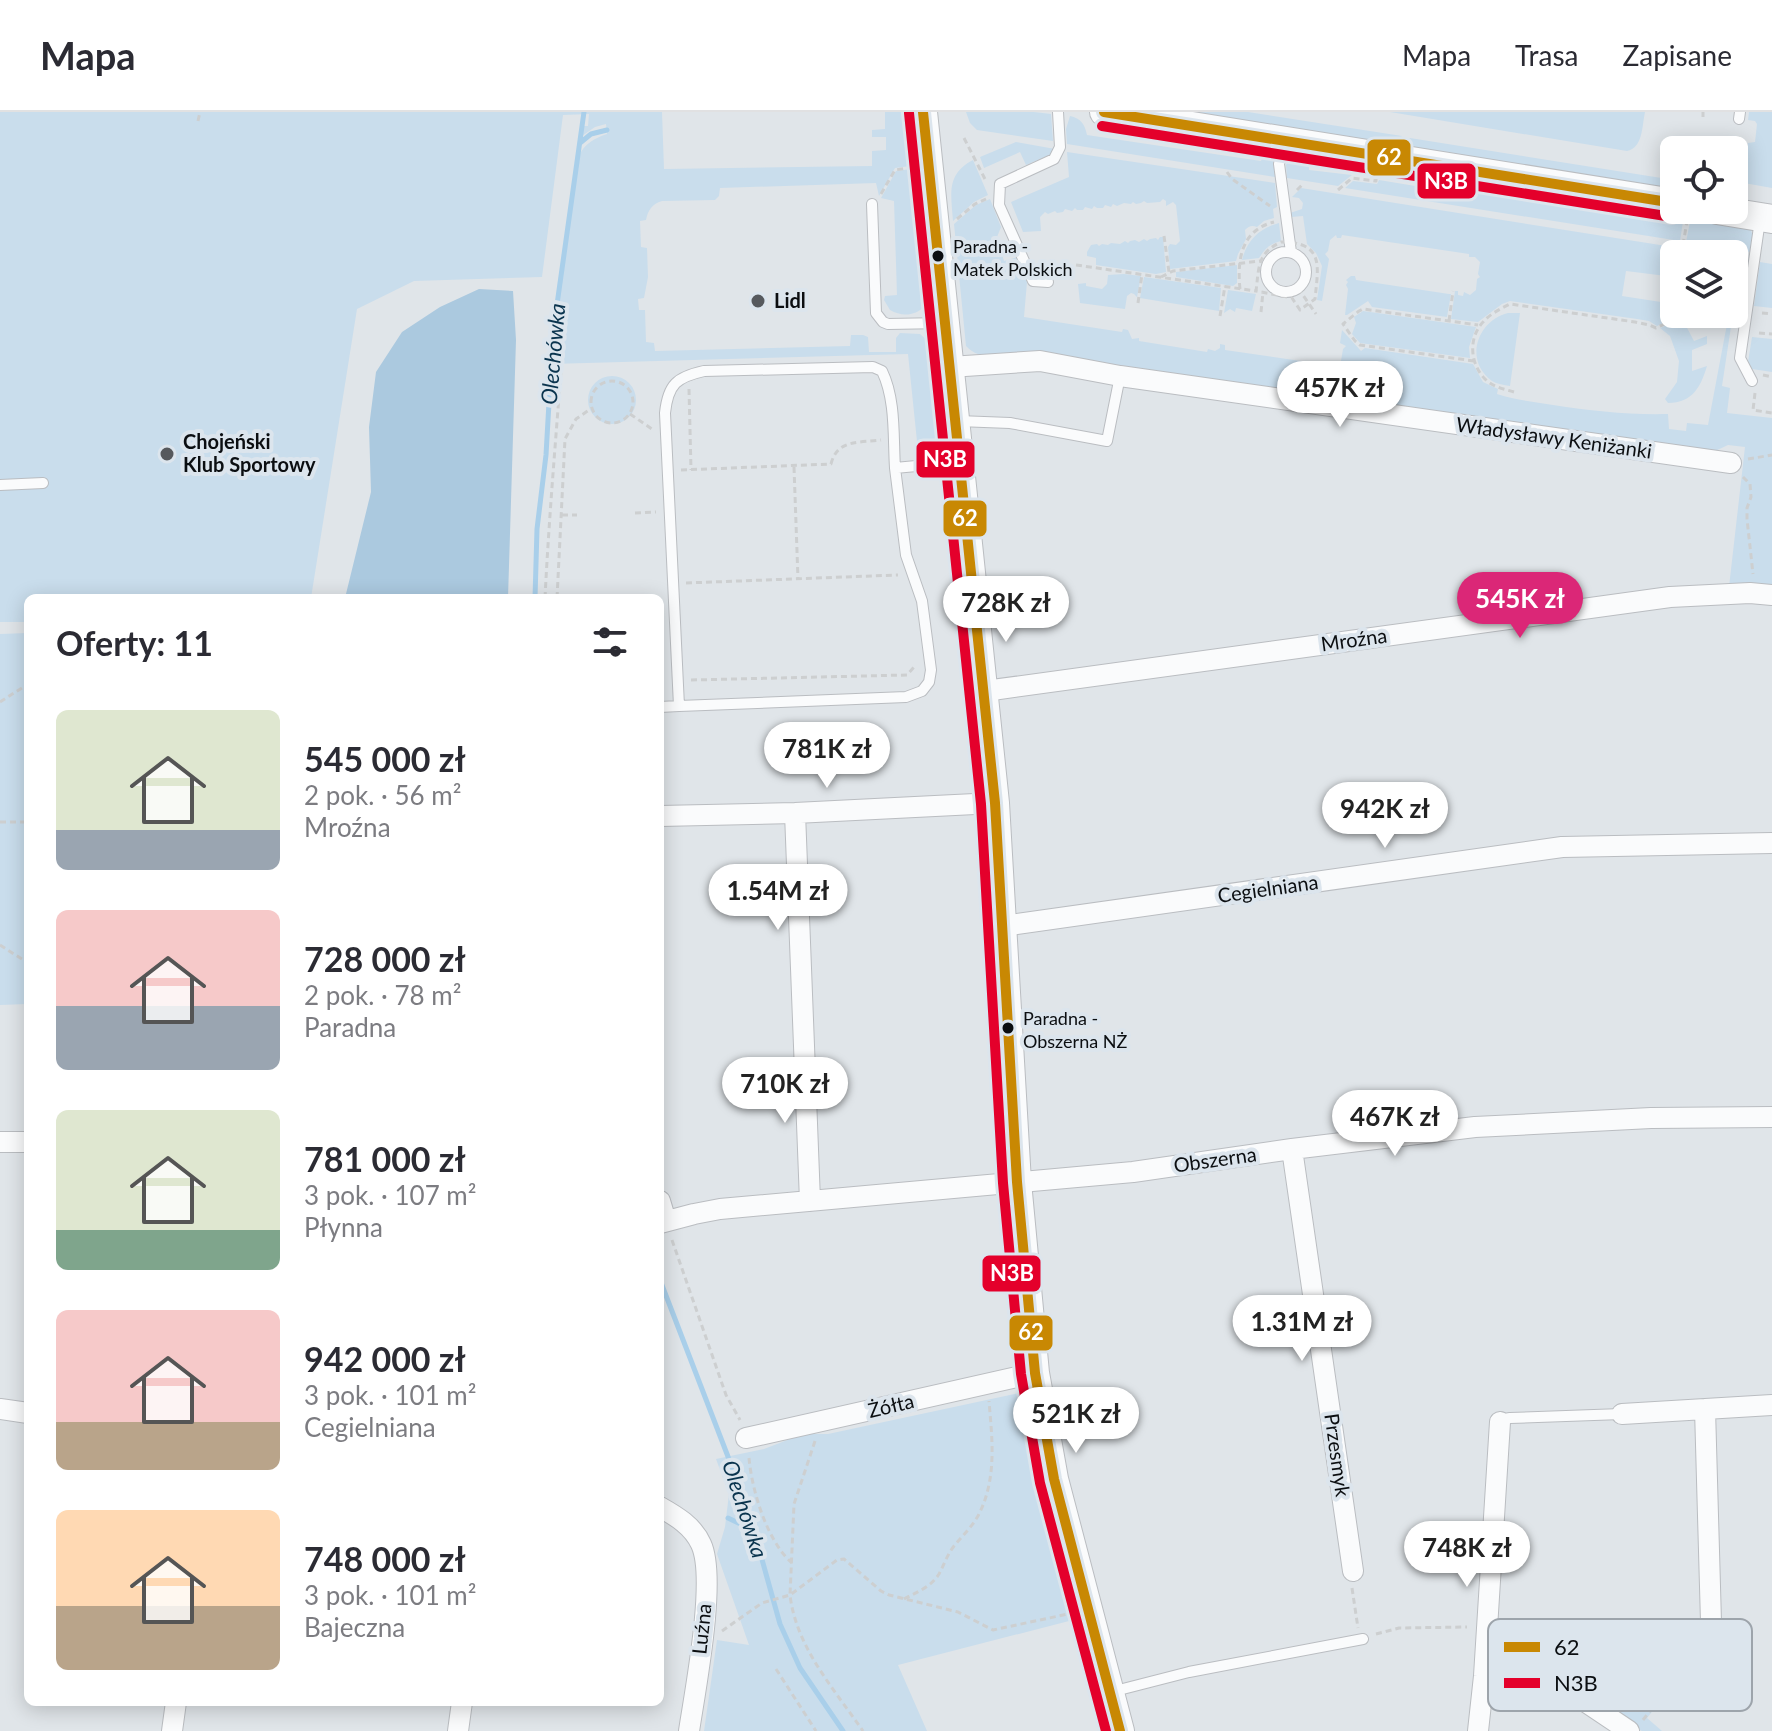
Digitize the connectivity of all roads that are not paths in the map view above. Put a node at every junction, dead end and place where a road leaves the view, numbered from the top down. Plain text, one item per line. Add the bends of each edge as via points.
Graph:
1 (923, 112) edge
2 (1058, 112) edge
3 (1104, 112) edge
4 (1285, 140) junction
5 (1660, 201) edge
6 (872, 204) road end
7 (1766, 218) edge
8 (1290, 247) junction
9 (1048, 282) dead end
10 (945, 323) junction
11 (950, 367) junction
12 (1120, 376) junction
13 (1752, 381) road end
14 (956, 421) junction
15 (960, 462) junction
16 (1731, 463) road end
17 (895, 468) junction
18 (43, 483) dead end
19 (0, 485) edge
20 (1764, 594) edge
21 (985, 691) junction
22 (679, 706) junction
23 (664, 707) edge
24 (995, 803) junction
25 (795, 813) junction
26 (664, 816) edge
27 (1772, 843) edge
28 (1003, 926) junction
29 (1772, 1117) edge
30 (0, 1142) edge
31 (24, 1142) edge
32 (1292, 1149) junction
33 (1017, 1182) junction
34 (810, 1201) junction
35 (664, 1215) edge
36 (1035, 1373) junction
37 (1772, 1405) edge
38 (0, 1409) edge
39 (1705, 1409) junction
40 (24, 1412) edge
41 (1622, 1414) joint
42 (1500, 1422) joint
43 (746, 1438) road end
44 (664, 1509) edge
45 (1353, 1571) road end
46 (1711, 1619) edge
47 (1361, 1639) road end
48 (1484, 1676) junction
49 (1488, 1676) edge
50 (1109, 1693) junction
51 (175, 1706) edge
52 (461, 1706) edge
53 (1605, 1711) edge
54 (1634, 1728) edge
55 (172, 1731) edge
56 (458, 1731) edge
57 (689, 1731) edge
58 (1120, 1731) edge
59 (1478, 1731) edge

1 - 10 street
2 - 9 lane via 1060,147 1054,159 1000,184 999,205 1033,281
3 - 4 street
4 - 5 street
4 - 8 lane via 1279,164
6 - 10 lane via 879,318 894,325
7 - 13 lane via 1740,358
8 - 8 lane via 1272,258 1266,271 1277,290 1298,288 1306,276 1306,266
10 - 11 street
11 - 12 street, Władysławy Keniżanki via 1040,361
11 - 14 street
12 - 14 lane via 1107,441 1010,423
12 - 16 street, Władysławy Keniżanki
14 - 15 street
15 - 17 lane
15 - 21 street
17 - 22 lane via 906,555 922,601 931,670 922,691 906,697
17 - 22 lane via 887,381 873,367 704,371 685,375 674,385 665,413
18 - 19 lane
20 - 21 street, Mroźna via 1670,597
21 - 24 street
22 - 23 lane
24 - 25 street
24 - 28 street
25 - 26 street
25 - 34 street
27 - 28 street, Cegielniana via 1562,847
28 - 33 street
29 - 32 street, Obszerna via 1475,1127
30 - 31 street
32 - 33 street, Obszerna
32 - 45 street, Przesmyk
33 - 34 street, Obszerna
33 - 36 street
34 - 35 street, Obszerna
36 - 43 street, Żółta
36 - 50 street via 1054,1479
37 - 39 street
38 - 40 street
39 - 41 street
39 - 46 street
41 - 42 lane
42 - 48 street
44 - 57 street, Luźna via 692,1530 706,1561 702,1644
47 - 50 lane
48 - 49 street
48 - 59 street
50 - 58 street
51 - 55 street
52 - 56 street
53 - 54 street

